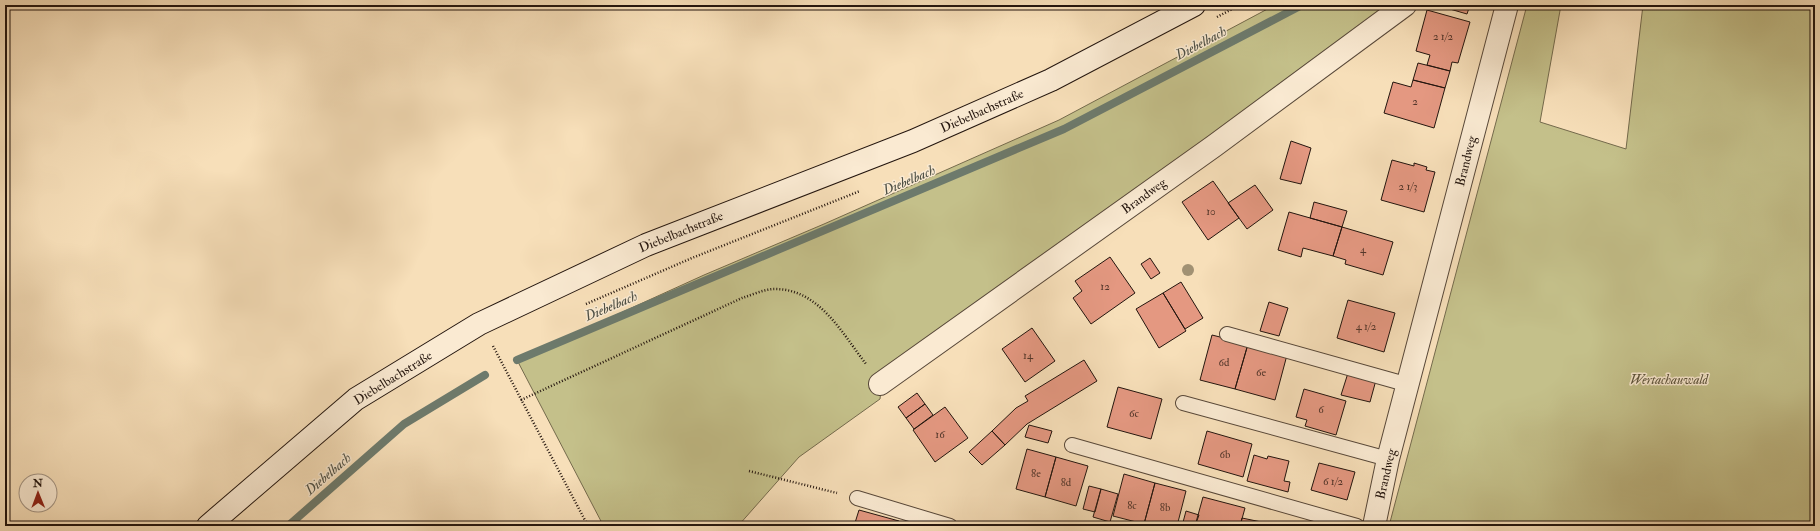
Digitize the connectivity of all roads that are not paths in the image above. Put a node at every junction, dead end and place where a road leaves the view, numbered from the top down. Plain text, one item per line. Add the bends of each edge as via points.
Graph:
1 (1194, 5) edge
2 (1406, 5) edge
3 (1507, 5) edge
4 (1227, 334) dead end
5 (880, 384) road end
6 (1409, 384) junction
7 (1183, 403) dead end
8 (1072, 445) dead end
9 (1388, 459) junction
10 (857, 498) road end
11 (208, 526) edge
12 (950, 526) edge
13 (1357, 526) edge
14 (1374, 526) edge

1 - 11 street, Diebelbachstraße via 1051,80 913,141 646,245 479,324 356,399
2 - 5 street, Brandweg
3 - 6 street, Brandweg
4 - 6 lane
6 - 9 street, Brandweg
7 - 9 lane
8 - 13 lane
9 - 14 street, Brandweg
10 - 12 lane

